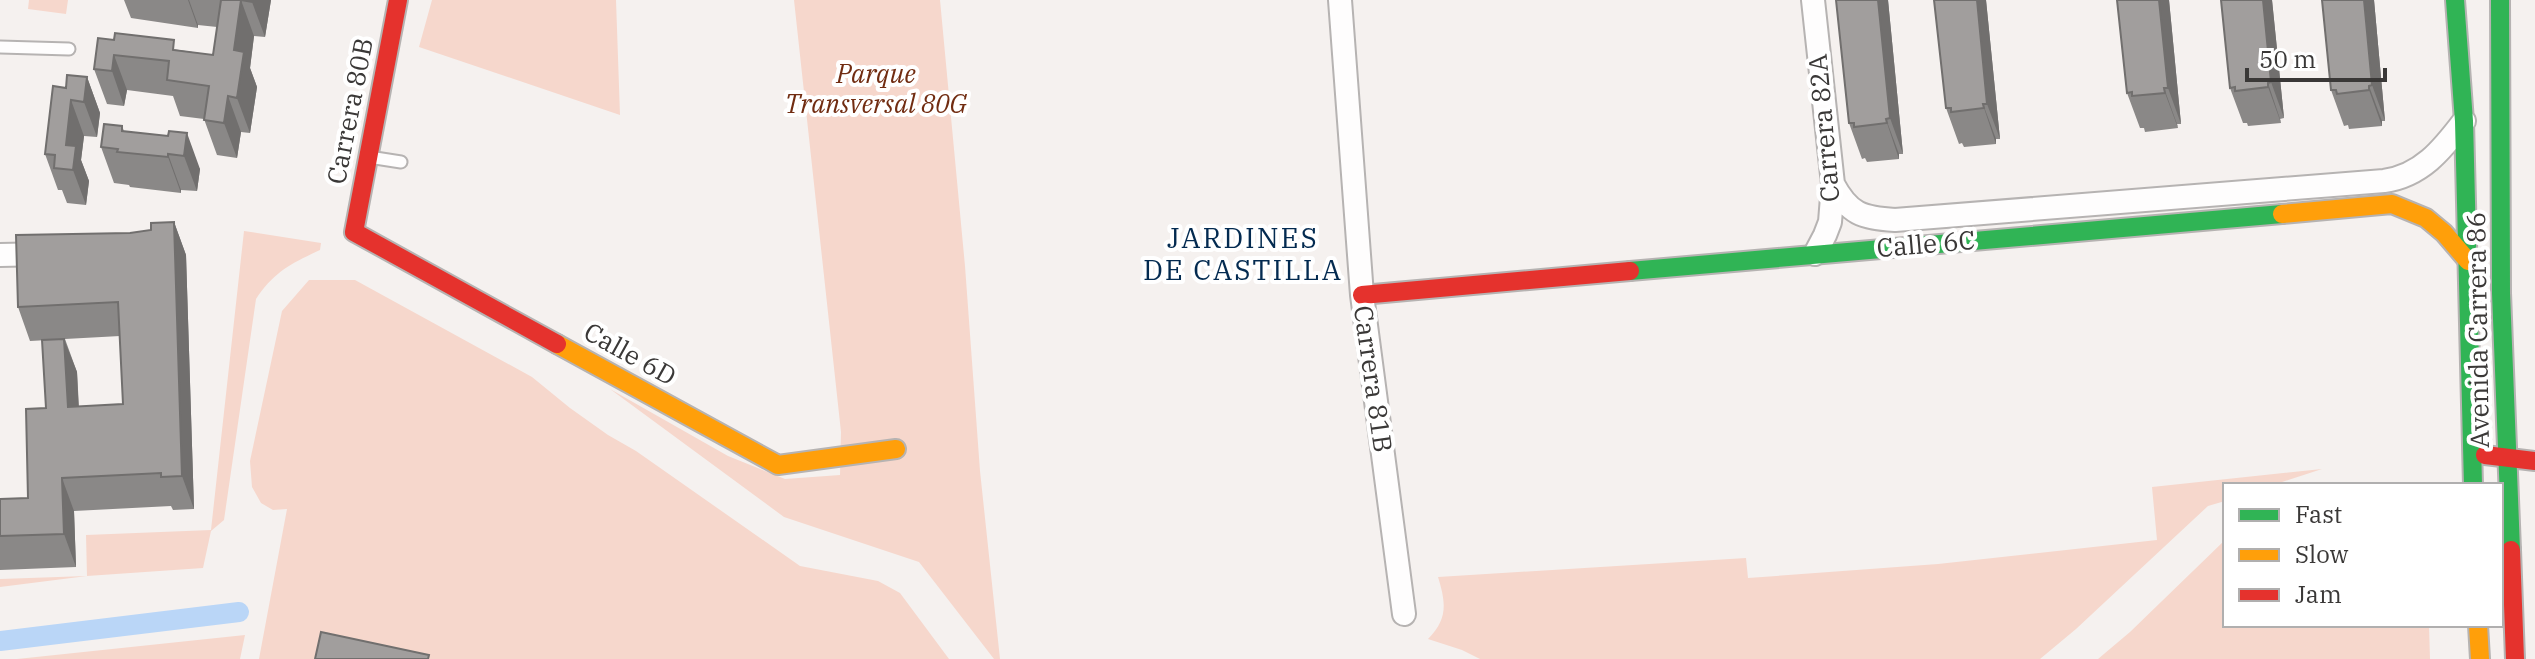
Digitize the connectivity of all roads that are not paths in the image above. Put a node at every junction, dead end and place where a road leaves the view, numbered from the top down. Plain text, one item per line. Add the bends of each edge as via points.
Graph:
1 (398, 0) edge
2 (1340, 0) edge
3 (1813, 0) edge
4 (2455, 0) edge
5 (2500, 0) edge
6 (0, 47) edge
7 (69, 49) dead end
8 (2464, 121) junction
9 (368, 156) junction
10 (401, 162) dead end
11 (1833, 184) junction
12 (354, 232) joint
13 (65, 254) edge
14 (1815, 254) junction
15 (0, 255) edge
16 (2468, 261) junction
17 (1362, 295) junction
18 (896, 449) dead end
19 (2472, 453) junction
20 (2507, 457) junction
21 (2535, 461) edge
22 (2473, 483) edge
23 (1404, 614) dead end
24 (2478, 627) edge
25 (2480, 659) edge
26 (2515, 659) edge

1 - 9 street, Carrera 80B
2 - 17 street, Carrera 81B
3 - 11 street, Carrera 82A
4 - 8 street, Avenida Carrera 86
5 - 20 street, Avenida Carrera 86
6 - 7 lane
8 - 11 street, Calle 6C via 2429,162 2408,176 2384,181 1895,220 1861,215
8 - 16 street, Avenida Carrera 86
9 - 10 lane
9 - 12 street, Carrera 80B
11 - 14 street, Carrera 82A via 1830,222
12 - 18 street, Calle 6D via 778,465
13 - 15 street
14 - 16 street, Calle 6C via 2392,204 2433,222
14 - 17 street, Calle 6C
16 - 19 street, Avenida Carrera 86
17 - 23 street, Carrera 81B
19 - 20 street
19 - 22 street, Avenida Carrera 86
20 - 21 street
20 - 26 street, Avenida Carrera 86
24 - 25 street

